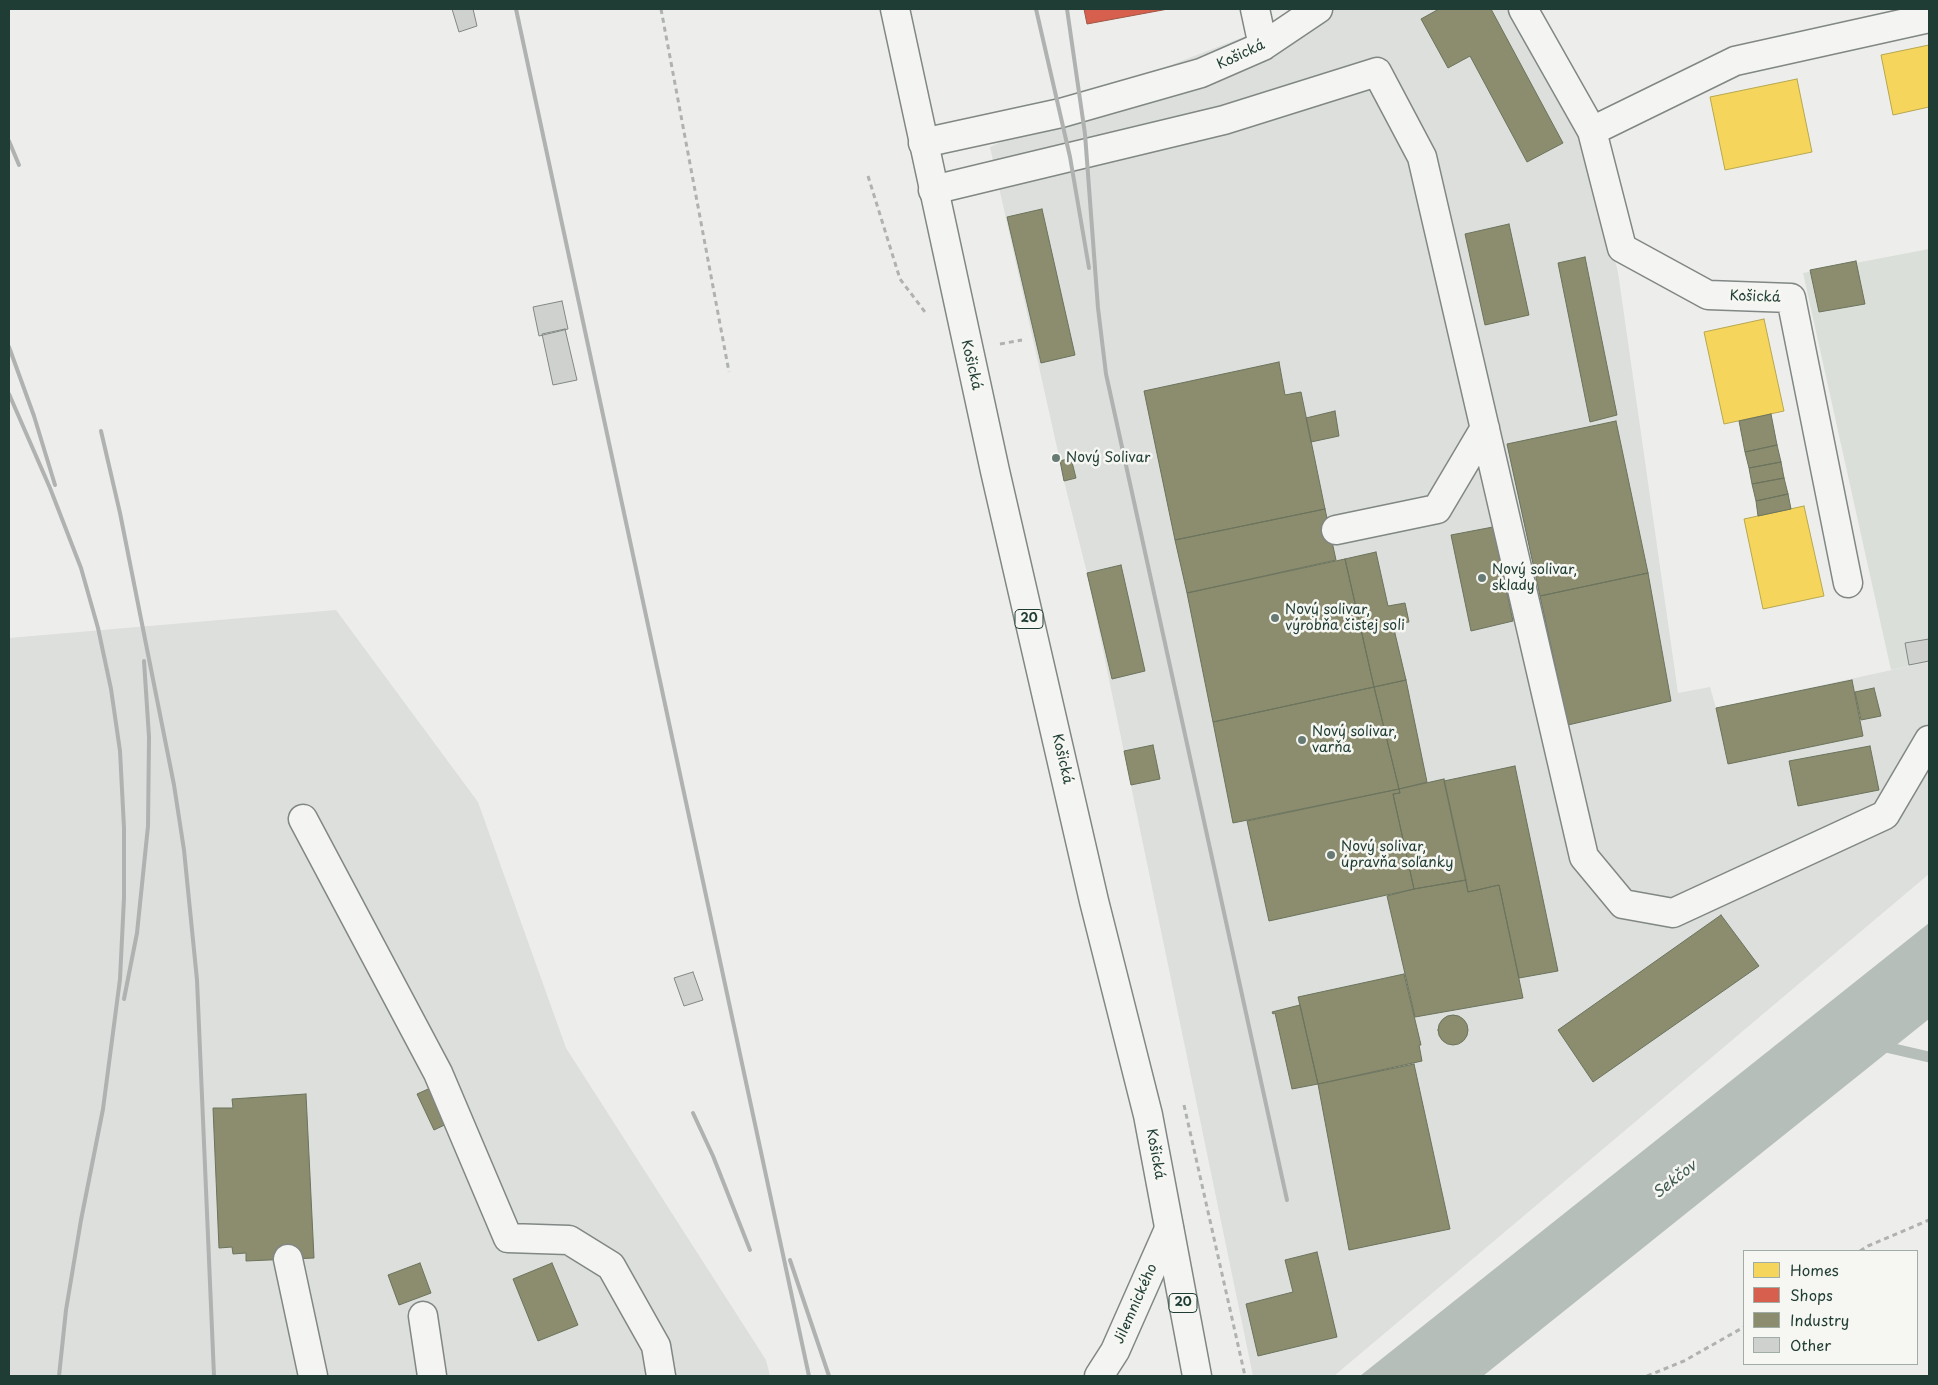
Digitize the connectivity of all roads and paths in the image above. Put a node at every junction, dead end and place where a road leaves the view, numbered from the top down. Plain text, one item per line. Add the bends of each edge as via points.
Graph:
1 (660, 9) edge
2 (895, 9) edge
3 (1255, 9) edge
4 (1318, 9) edge
5 (1524, 9) edge
6 (1929, 18) edge
7 (1263, 46) junction
8 (1592, 131) junction
9 (923, 143) junction
10 (933, 190) junction
11 (729, 372) dead end
12 (1485, 428) junction
13 (1336, 530) dead end
14 (1848, 583) dead end
15 (1929, 740) edge
16 (303, 819) dead end
17 (1184, 1105) dead end
18 (1929, 1220) edge
19 (1168, 1229) junction
20 (1862, 1250) edge
21 (288, 1259) dead end
22 (423, 1316) dead end
23 (1743, 1328) edge
24 (313, 1376) edge
25 (432, 1376) edge
26 (661, 1376) edge
27 (1099, 1376) edge
28 (1197, 1376) edge
29 (1245, 1376) edge
30 (1647, 1376) edge

1 - 11 path
2 - 9 main road, Košická / 20
3 - 7 main road
4 - 7 main road, Košická
5 - 8 main road, Košická
6 - 8 main road via 1736,61
7 - 9 main road, Košická via 1202,73 1061,113
8 - 14 main road, Košická via 1622,248 1708,295 1791,298
9 - 10 main road, Košická / 20
10 - 12 main road via 1224,120 1377,72 1422,158
10 - 19 main road, Košická / 20 via 1070,796 1148,1115
12 - 13 main road via 1437,509
12 - 15 main road via 1584,857 1623,904 1673,913 1885,815
16 - 26 main road via 438,1073 508,1238 569,1240 611,1266 656,1346
17 - 29 path
18 - 20 path
19 - 27 main road, Jilemnického via 1114,1351
19 - 28 main road, Košická / 20
21 - 24 main road
22 - 25 main road
23 - 30 path via 1684,1361

